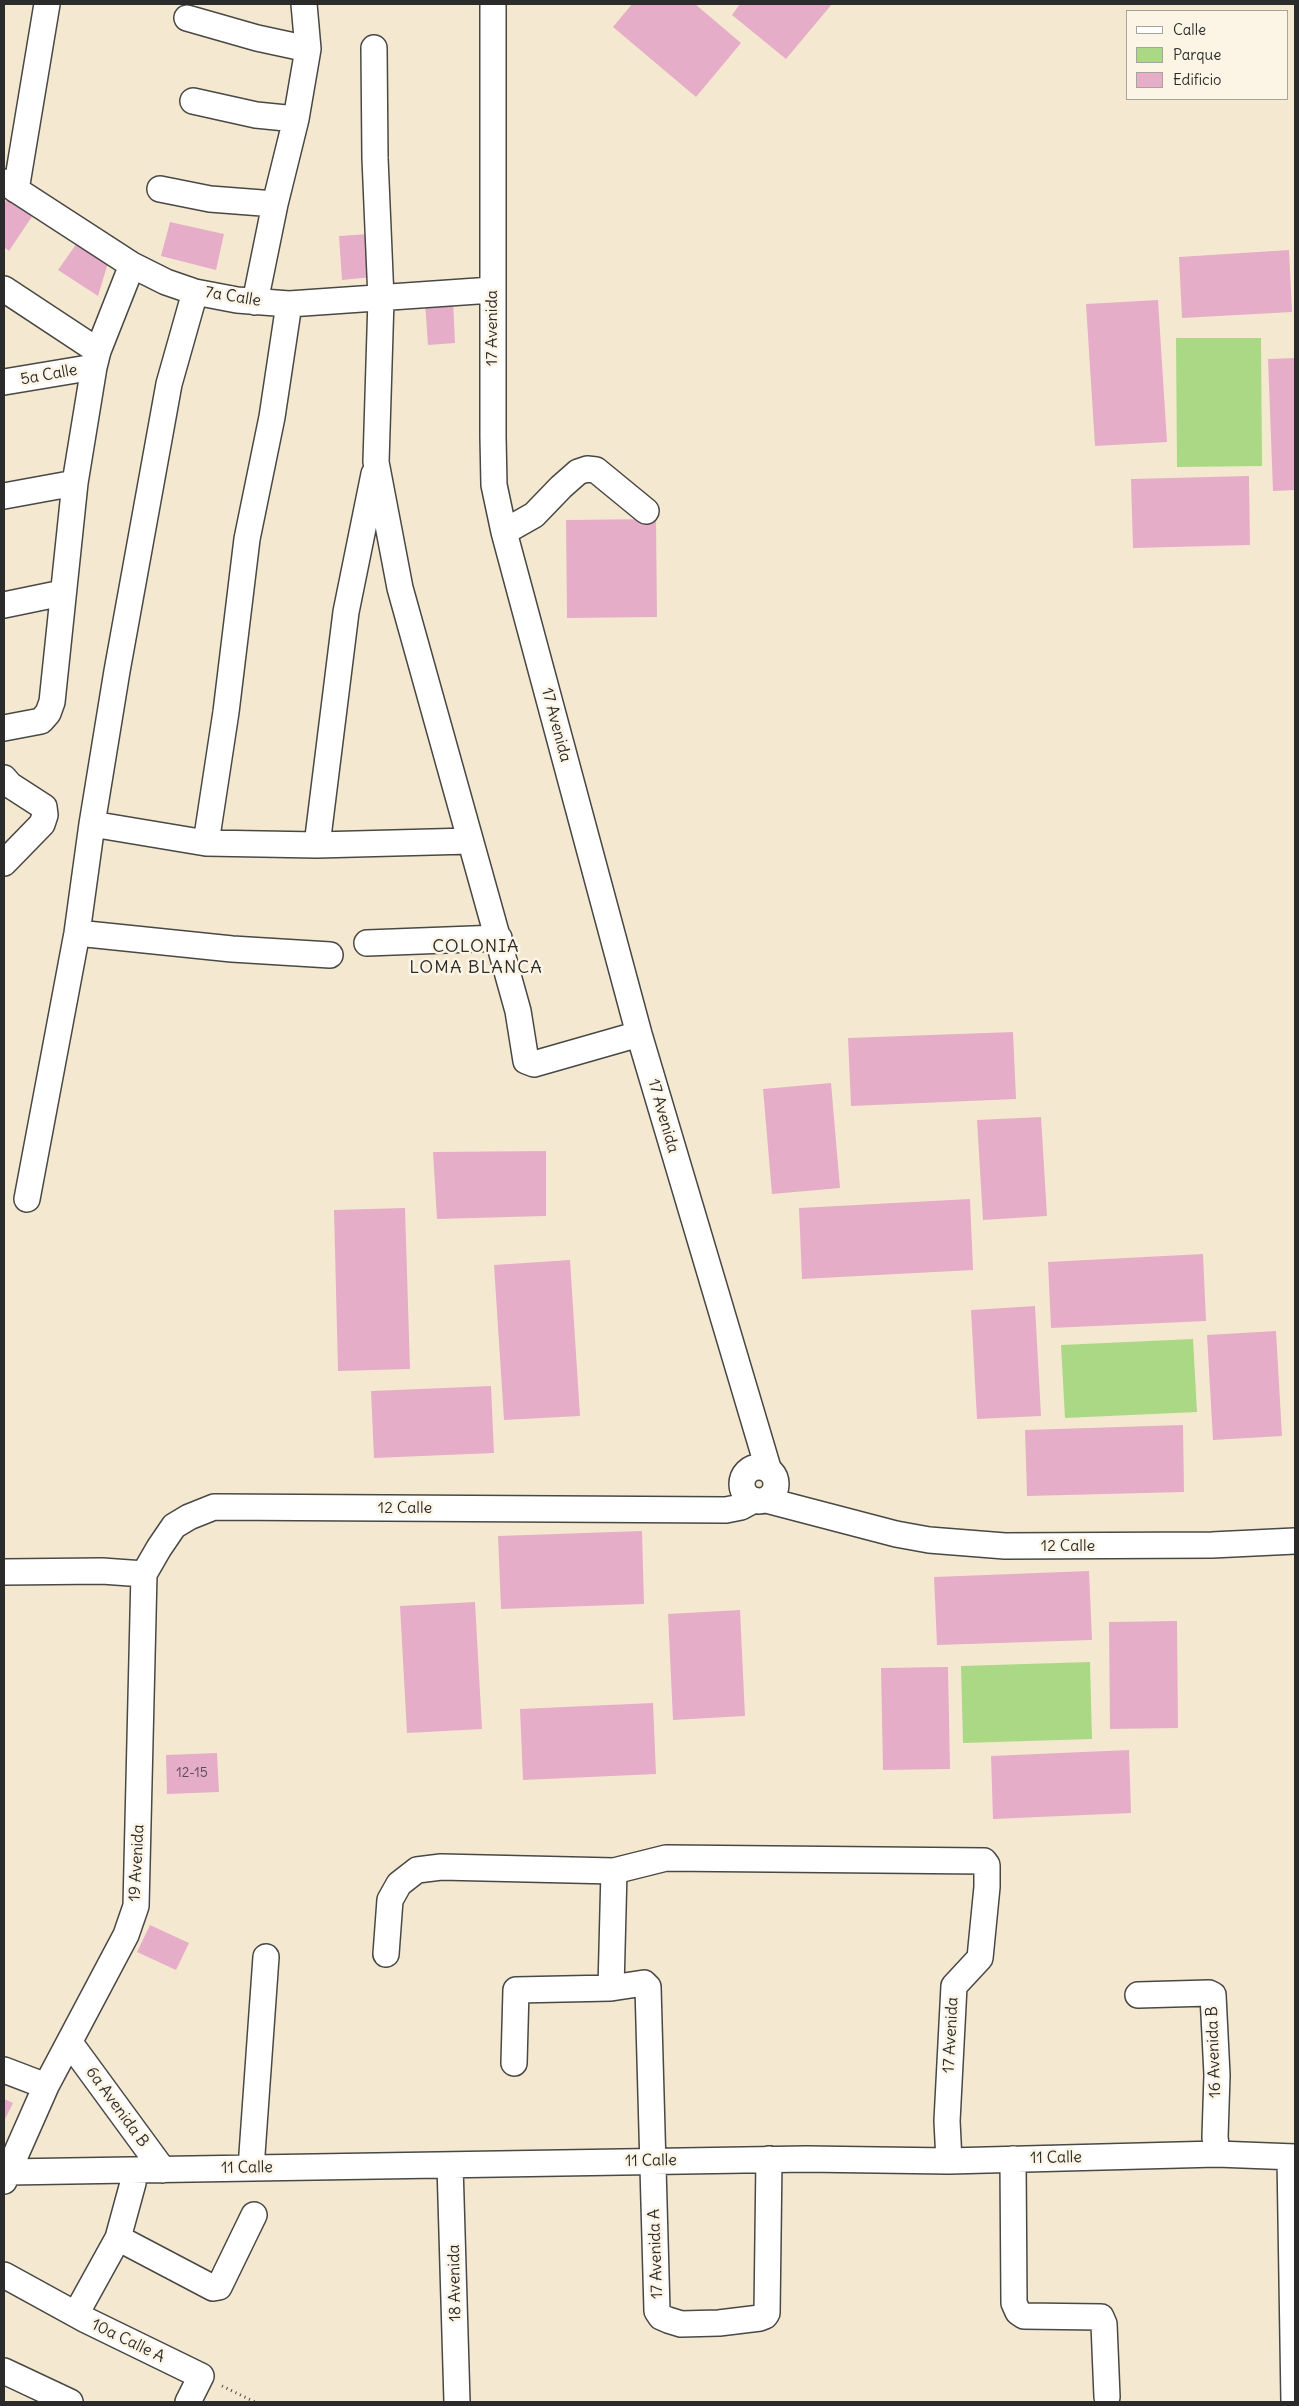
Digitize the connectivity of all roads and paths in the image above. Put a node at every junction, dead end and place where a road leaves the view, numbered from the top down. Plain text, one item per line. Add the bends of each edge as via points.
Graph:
1 (47, 4) edge
2 (304, 4) edge
3 (494, 4) edge
4 (187, 18) dead end
5 (374, 48) dead end
6 (308, 49) junction
7 (193, 101) dead end
8 (296, 119) junction
9 (10, 186) edge
10 (160, 189) dead end
11 (275, 204) junction
12 (132, 265) junction
13 (4, 289) edge
14 (492, 290) junction
15 (196, 292) junction
16 (381, 299) junction
17 (255, 302) junction
18 (289, 304) junction
19 (96, 359) junction
20 (4, 382) edge
21 (376, 462) junction
22 (75, 483) junction
23 (4, 496) edge
24 (646, 512) dead end
25 (504, 532) junction
26 (62, 593) junction
27 (4, 605) edge
28 (4, 728) edge
29 (4, 778) edge
30 (92, 824) junction
31 (470, 841) junction
32 (206, 843) junction
33 (317, 845) junction
34 (4, 863) edge
35 (77, 933) junction
36 (499, 938) junction
37 (367, 943) dead end
38 (330, 954) dead end
39 (639, 1034) junction
40 (27, 1200) dead end
41 (759, 1483) junction
42 (1295, 1541) edge
43 (4, 1572) edge
44 (144, 1574) junction
45 (614, 1871) junction
46 (386, 1954) dead end
47 (266, 1957) dead end
48 (611, 1988) junction
49 (1138, 1995) dead end
50 (70, 2044) junction
51 (514, 2063) dead end
52 (4, 2070) edge
53 (46, 2086) junction
54 (1216, 2154) junction
55 (1293, 2156) edge
56 (1013, 2159) junction
57 (769, 2160) junction
58 (949, 2160) junction
59 (653, 2161) junction
60 (450, 2164) junction
61 (251, 2168) junction
62 (134, 2170) junction
63 (163, 2170) junction
64 (6, 2176) edge
65 (254, 2215) dead end
66 (118, 2238) junction
67 (4, 2275) edge
68 (76, 2314) junction
69 (4, 2370) edge
70 (200, 2376) junction
71 (1107, 2397) dead end
72 (70, 2402) edge
73 (188, 2402) edge
74 (255, 2402) edge
75 (457, 2402) edge
76 (1294, 2402) edge

1 - 9 street
2 - 6 street
3 - 14 street, 17 Avenida
4 - 6 street
5 - 16 street
6 - 8 street
7 - 8 street via 256,116
8 - 11 street
9 - 12 street, 7a Calle
10 - 11 street via 210,199
11 - 17 street
12 - 15 street, 7a Calle
12 - 19 street
13 - 19 street
14 - 16 street, 7a Calle
14 - 25 street, 17 Avenida via 494,485
15 - 17 street, 7a Calle
15 - 30 street via 169,384
16 - 18 street, 7a Calle
16 - 21 street
17 - 18 street, 7a Calle
18 - 32 street via 272,417 247,539
19 - 20 street, 5a Calle
19 - 22 street
21 - 31 street via 400,588
21 - 33 street via 346,612
22 - 23 street
22 - 26 street
24 - 25 street via 596,470 588,469 578,472 534,515
25 - 39 street, 17 Avenida
26 - 27 street
26 - 28 street via 52,702 48,713 41,721
29 - 34 street via 44,807 45,815 42,824
30 - 32 street
30 - 35 street
31 - 33 street
31 - 36 street
32 - 33 street
35 - 38 street via 232,949
35 - 40 street
36 - 37 street
36 - 39 street via 518,1011 526,1061 534,1064
39 - 41 street, 17 Avenida via 755,1427
41 - 42 street, 12 Calle via 844,1520 928,1540 1006,1546 1212,1545
41 - 44 street, 12 Calle via 696,1510 214,1508 189,1516 174,1526
43 - 44 street via 125,1571
44 - 50 street, 19 Avenida via 136,1906 126,1934
45 - 46 street via 441,1867 417,1870 399,1884 390,1900
45 - 48 street
45 - 58 street, 17 Avenida via 666,1858 984,1861 987,1865 987,1887 980,1958 954,1986 947,2122
47 - 61 street
48 - 51 street via 515,1991
48 - 59 street, 17 Avenida A via 644,1983 648,1987
49 - 54 street, 16 Avenida B via 1213,1995
50 - 53 street, 19 Avenida
50 - 63 street, 6a Avenida B
52 - 53 street
53 - 64 street, 19 Avenida
54 - 55 street, 11 Calle
54 - 56 street, 11 Calle
55 - 76 street
56 - 58 street, 11 Calle
56 - 71 street via 1014,2303 1024,2316 1101,2317
57 - 58 street, 11 Calle
57 - 59 street, 11 Calle
57 - 59 street, 17 Avenida A via 767,2313 760,2318 681,2324 661,2317 657,2311
59 - 60 street, 11 Calle
60 - 61 street, 11 Calle
60 - 75 street, 18 Avenida
61 - 63 street, 11 Calle
62 - 63 street, 11 Calle
62 - 64 street, 11 Calle
62 - 66 street
65 - 66 street via 216,2288
66 - 68 street
67 - 68 street, 10a Calle A
68 - 70 street, 10a Calle A
69 - 72 street
70 - 73 street
70 - 74 path

